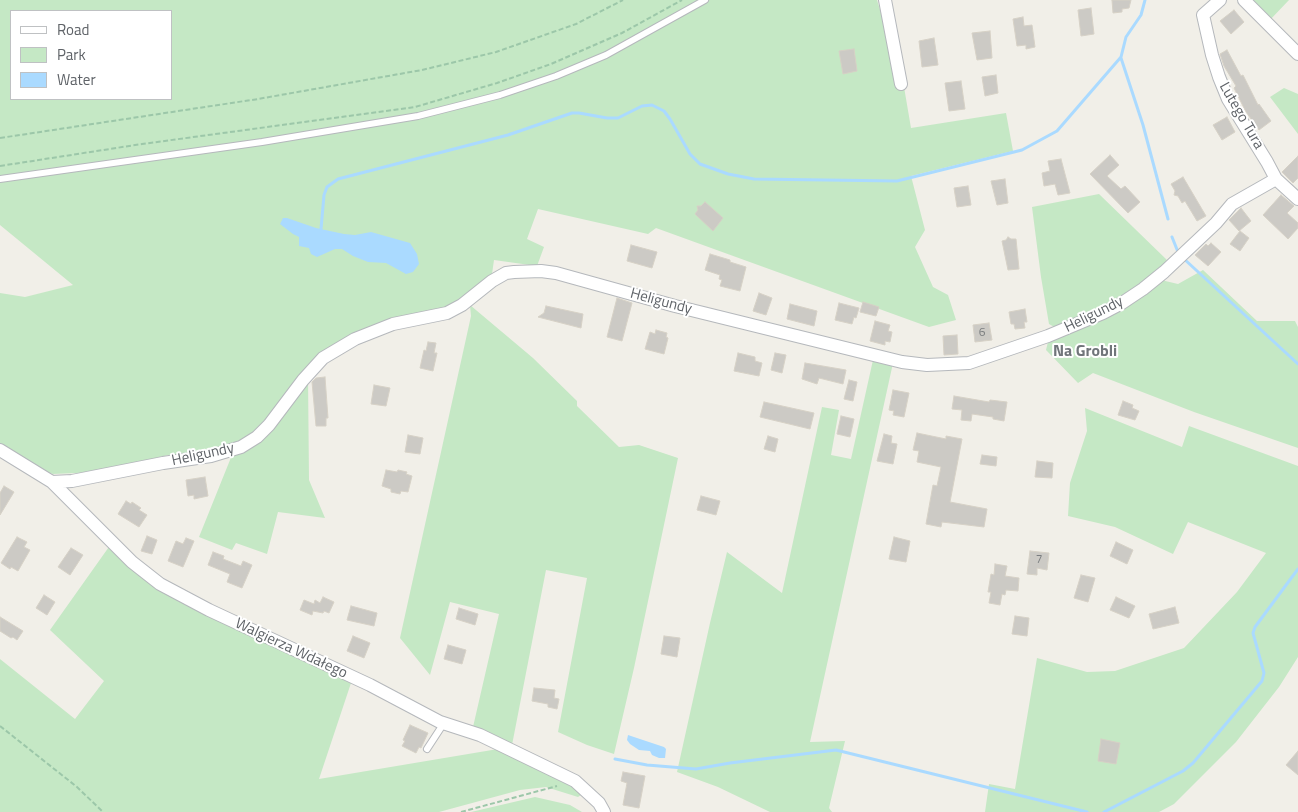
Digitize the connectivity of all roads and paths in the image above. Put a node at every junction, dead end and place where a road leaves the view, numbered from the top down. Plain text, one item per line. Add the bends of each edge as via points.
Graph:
1 (623, 0) edge
2 (682, 0) edge
3 (705, 0) edge
4 (885, 0) edge
5 (1220, 0) edge
6 (1244, 0) edge
7 (1298, 54) edge
8 (901, 84) dead end
9 (0, 138) edge
10 (0, 166) edge
11 (0, 179) edge
12 (1276, 179) junction
13 (1298, 199) edge
14 (0, 450) edge
15 (52, 482) junction
16 (444, 723) junction
17 (0, 726) edge
18 (427, 749) dead end
19 (575, 782) junction
20 (103, 812) edge
21 (461, 812) edge
22 (604, 812) edge

1 - 9 path via 567,27 496,52 422,70 258,99
2 - 10 path via 622,33 551,64 415,106
3 - 11 lane via 606,55 556,76 500,95 418,116
4 - 8 street
5 - 12 street, Lutego Tura via 1203,15 1212,55 1228,99
6 - 7 street
12 - 13 street, Lutego Tura
12 - 15 street, Heligundy via 1232,204 1164,272 1122,303 1048,336 969,363 927,365 902,362 675,306 556,272 506,273 447,313 392,324 323,358 302,380 269,425 241,447 211,456
14 - 15 street, Walgierza Wdałego
15 - 16 street, Walgierza Wdałego via 132,562 160,584
16 - 18 lane
16 - 19 street, Walgierza Wdałego via 480,735
17 - 20 path via 77,787
19 - 21 path
19 - 22 street, Walgierza Wdałego via 599,803

